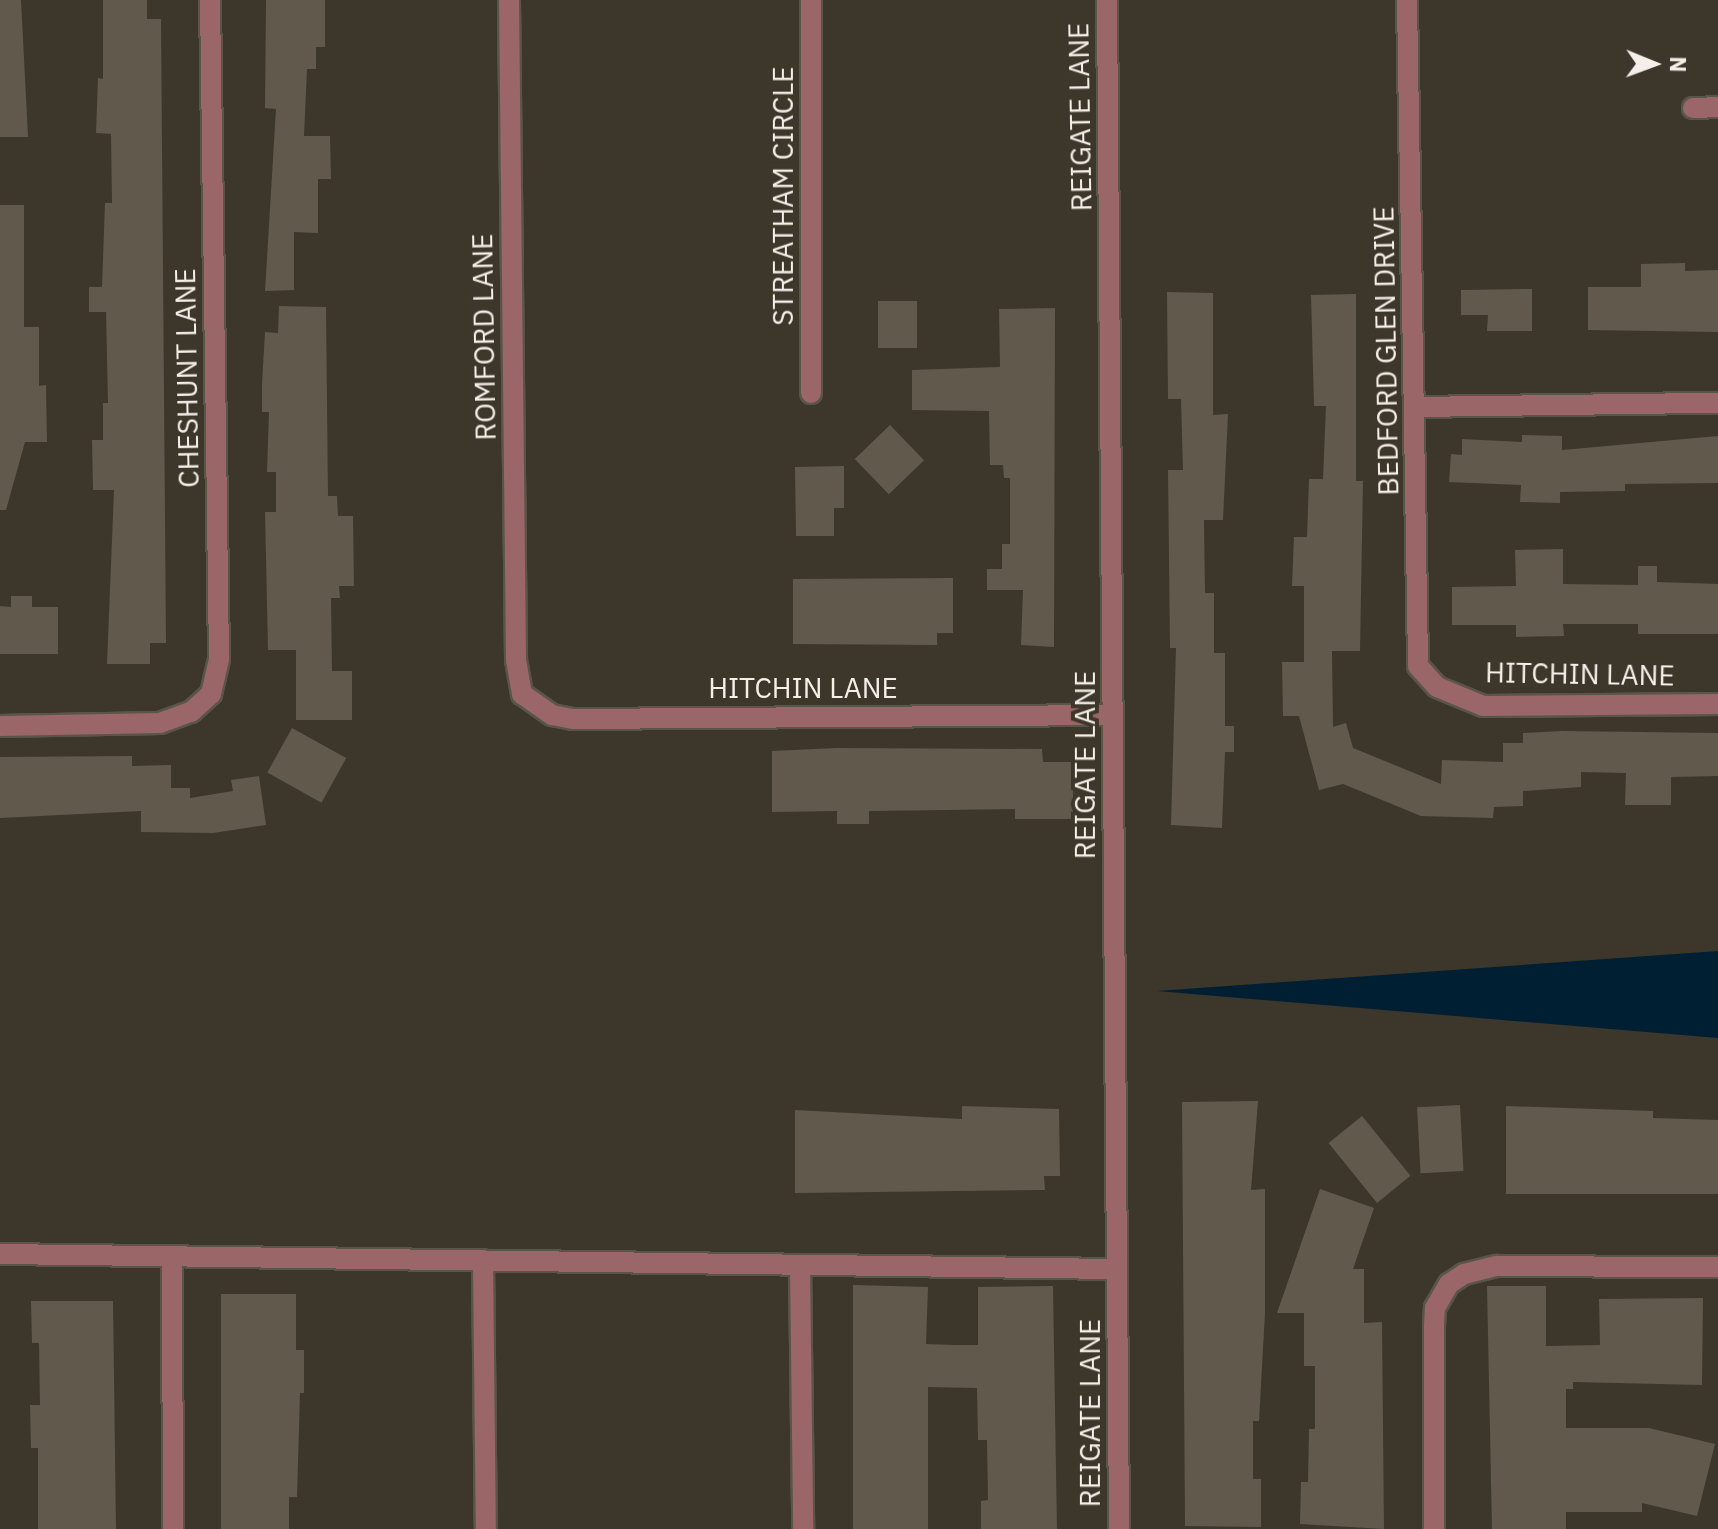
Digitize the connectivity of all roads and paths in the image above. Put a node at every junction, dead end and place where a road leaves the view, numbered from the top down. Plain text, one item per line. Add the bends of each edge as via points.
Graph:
1 (210, 0) edge
2 (509, 0) edge
3 (811, 0) edge
4 (1107, 0) edge
5 (1407, 0) edge
6 (1718, 107) edge
7 (1693, 108) dead end
8 (811, 393) dead end
9 (1718, 403) edge
10 (1415, 407) junction
11 (518, 673) joint
12 (1443, 689) joint
13 (1718, 704) edge
14 (1113, 715) junction
15 (0, 726) edge
16 (0, 1254) edge
17 (172, 1256) junction
18 (483, 1260) junction
19 (800, 1265) junction
20 (1718, 1267) edge
21 (1117, 1269) junction
22 (173, 1529) edge
23 (486, 1529) edge
24 (803, 1529) edge
25 (1119, 1529) edge
26 (1434, 1529) edge

1 - 15 street, CHESHUNT LANE via 219,659 211,694 191,712 160,723
2 - 11 street, ROMFORD LANE
3 - 8 street, STREATHAM CIRCLE
4 - 14 street, REIGATE LANE
5 - 10 street, BEDFORD GLEN DRIVE
6 - 7 street
9 - 10 street
10 - 12 street, BEDFORD GLEN DRIVE via 1418,666
11 - 14 street, HITCHIN LANE via 522,694 552,715 573,719
12 - 13 street, HITCHIN LANE via 1483,706
14 - 21 street, REIGATE LANE
16 - 17 street
17 - 18 street
17 - 22 street
18 - 19 street
18 - 23 street
19 - 21 street
19 - 24 street
20 - 26 street via 1497,1266 1464,1274 1449,1284 1435,1308
21 - 25 street, REIGATE LANE

